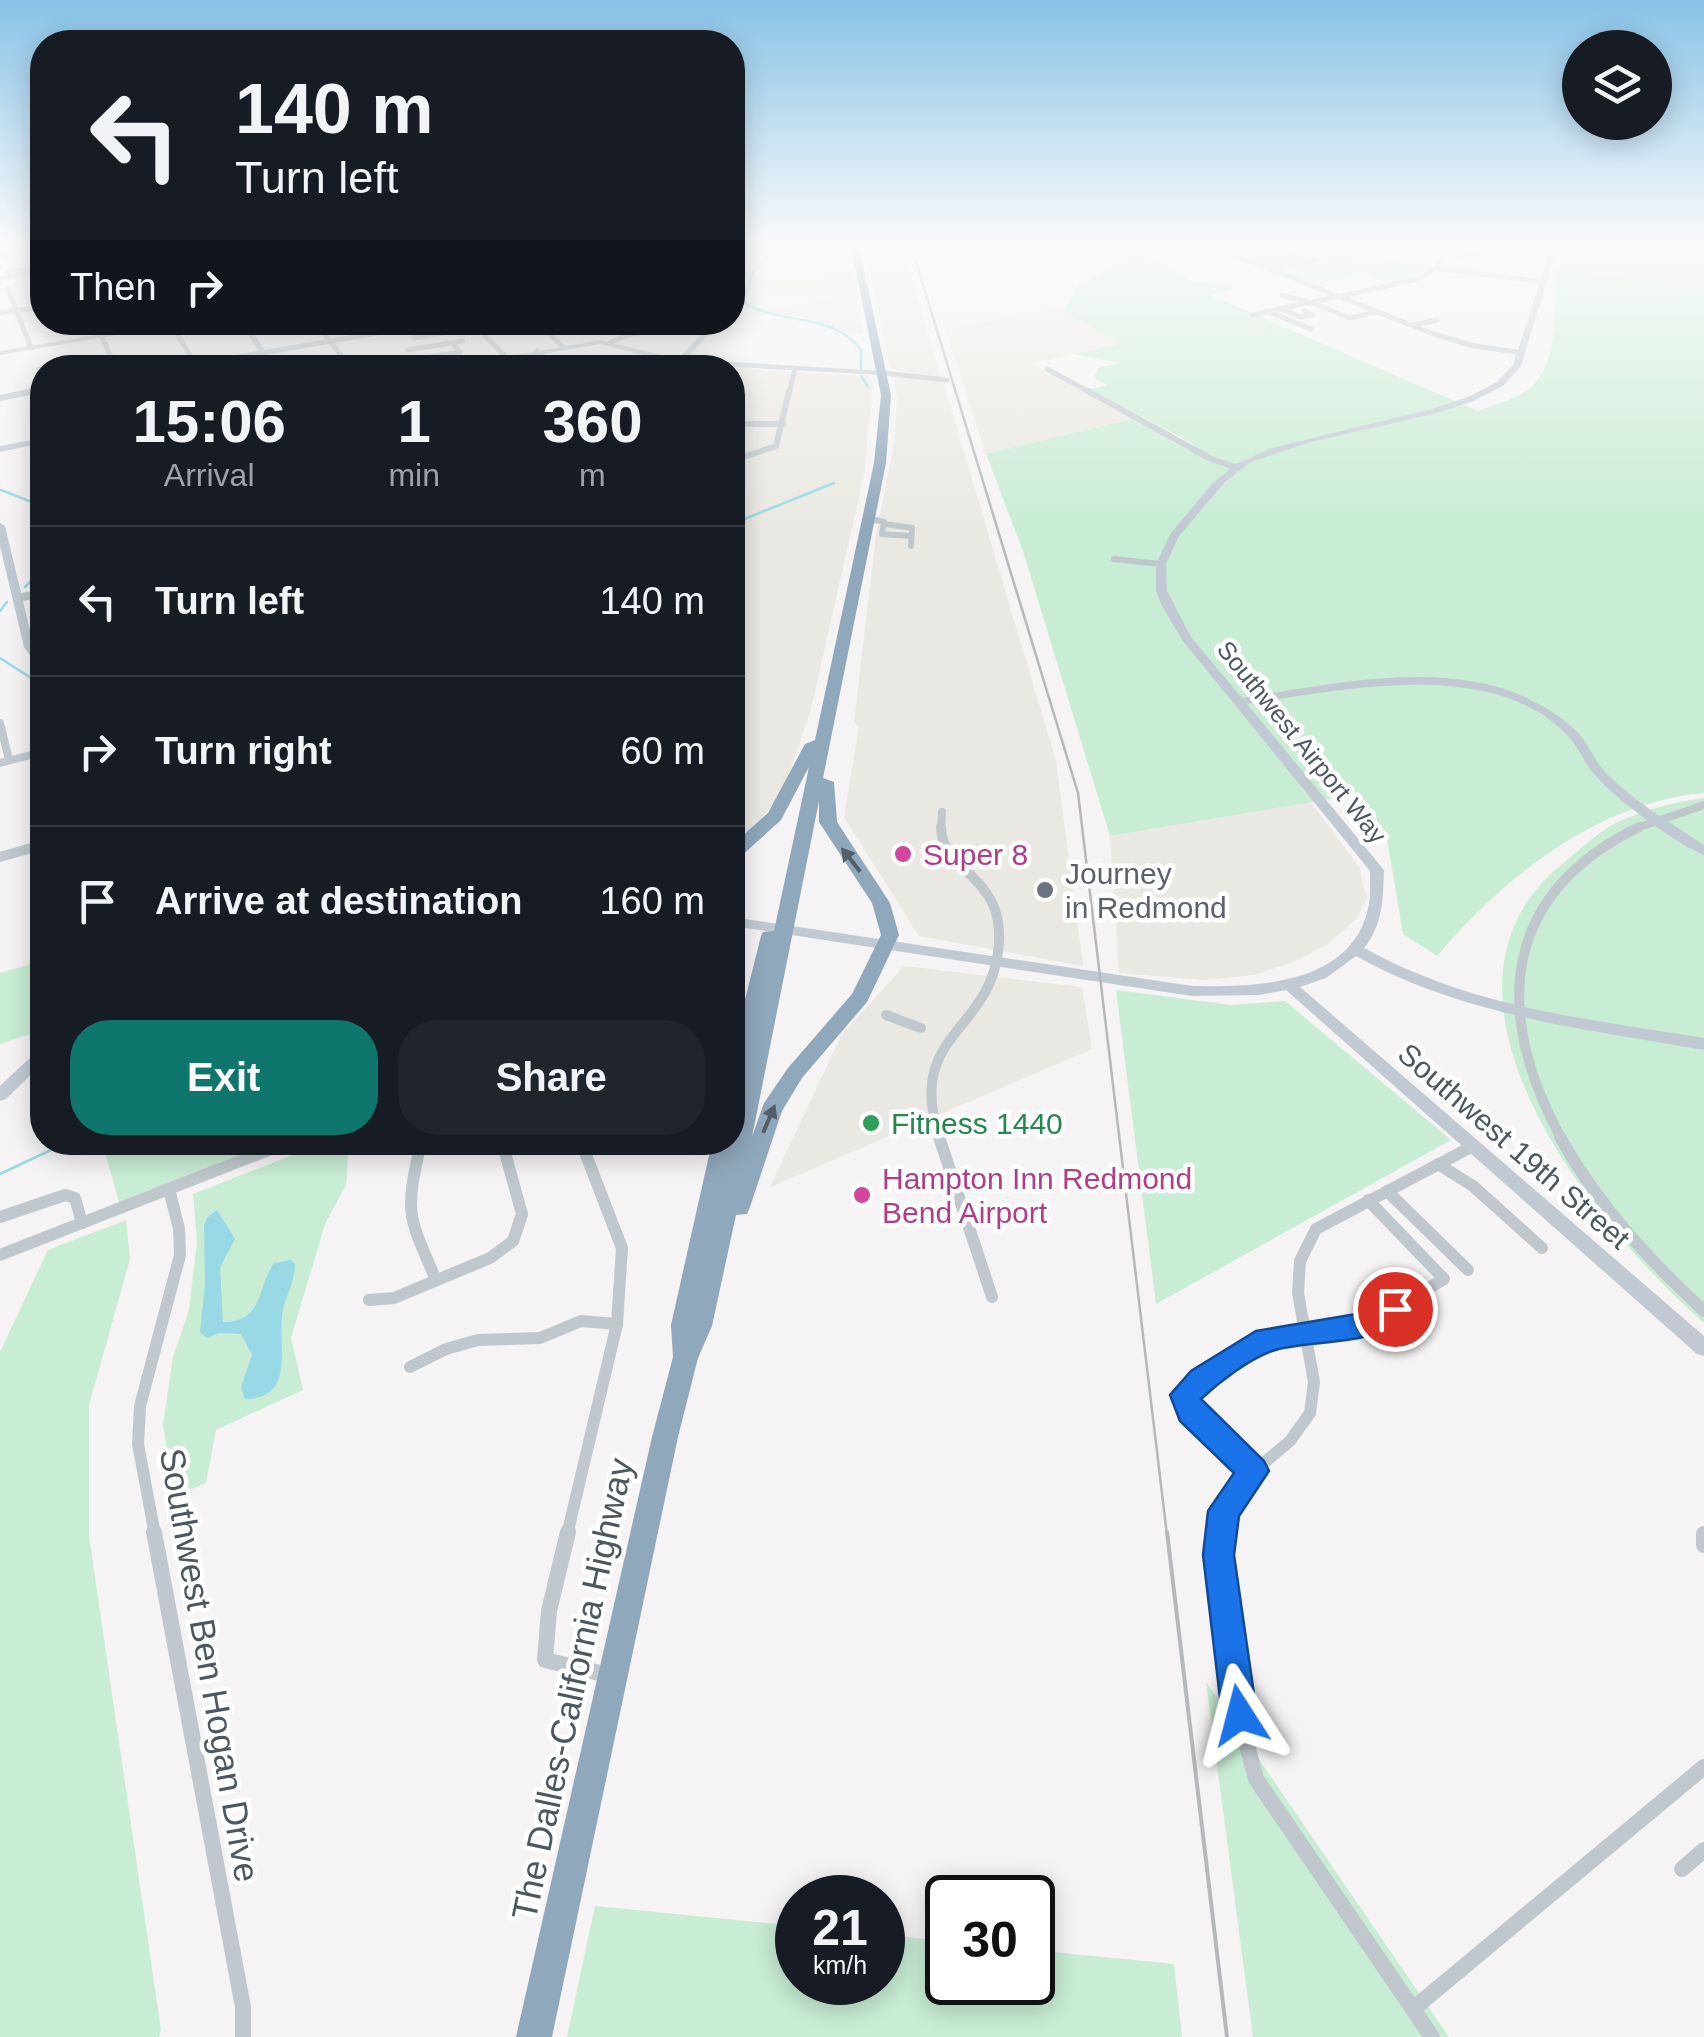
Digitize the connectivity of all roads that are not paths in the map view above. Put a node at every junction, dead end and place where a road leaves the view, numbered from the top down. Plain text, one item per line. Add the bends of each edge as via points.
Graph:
1 (27, 337) edge
2 (96, 337) edge
3 (253, 337) edge
4 (327, 337) edge
5 (358, 337) edge
6 (419, 337) edge
7 (485, 337) edge
8 (554, 337) edge
9 (628, 337) edge
10 (875, 337) edge
11 (1447, 337) edge
12 (1527, 337) edge
13 (414, 338) dead end
14 (463, 341) dead end
15 (330, 342) junction
16 (611, 342) junction
17 (452, 343) junction
18 (564, 346) junction
19 (429, 347) junction
20 (31, 348) junction
21 (537, 351) junction
22 (0, 352) edge
23 (264, 353) junction
24 (1522, 353) junction
25 (254, 355) edge
26 (341, 355) edge
27 (411, 355) edge
28 (435, 355) edge
29 (442, 355) edge
30 (505, 355) edge
31 (512, 355) edge
32 (541, 355) edge
33 (648, 355) edge
34 (745, 367) edge
35 (795, 369) junction
36 (1047, 369) dead end
37 (883, 373) junction
38 (948, 380) dead end
39 (30, 392) edge
40 (0, 398) edge
41 (745, 424) edge
42 (782, 424) junction
43 (30, 443) edge
44 (0, 449) edge
45 (745, 458) edge
46 (1235, 467) junction
47 (868, 518) junction
48 (0, 526) edge
49 (911, 541) dead end
50 (1114, 559) dead end
51 (1160, 564) junction
52 (7, 578) edge
53 (30, 596) edge
54 (18, 598) junction
55 (30, 630) edge
56 (833, 683) junction
57 (1239, 702) junction
58 (832, 710) junction
59 (0, 723) edge
60 (813, 744) junction
61 (30, 755) edge
62 (4, 762) edge
63 (1704, 805) edge
64 (942, 812) dead end
65 (1656, 818) junction
66 (745, 843) edge
67 (30, 848) edge
68 (1704, 851) edge
69 (0, 857) edge
70 (745, 924) edge
71 (779, 929) junction
72 (886, 946) junction
73 (1356, 950) junction
74 (997, 964) junction
75 (1289, 985) junction
76 (1516, 1009) junction
77 (886, 1014) dead end
78 (921, 1028) dead end
79 (1704, 1044) edge
80 (745, 1051) edge
81 (30, 1066) edge
82 (0, 1095) edge
83 (745, 1105) edge
84 (1473, 1146) junction
85 (256, 1155) edge
86 (418, 1155) edge
87 (506, 1155) edge
88 (585, 1155) edge
89 (707, 1155) edge
90 (719, 1155) edge
91 (735, 1155) edge
92 (1438, 1164) junction
93 (169, 1189) junction
94 (1386, 1190) junction
95 (1368, 1200) junction
96 (0, 1217) edge
97 (82, 1223) junction
98 (1542, 1248) dead end
99 (0, 1255) edge
100 (1468, 1270) dead end
101 (712, 1276) junction
102 (436, 1280) junction
103 (992, 1297) dead end
104 (369, 1300) dead end
105 (1704, 1311) edge
106 (617, 1324) junction
107 (683, 1325) junction
108 (1704, 1348) edge
109 (685, 1358) junction
110 (410, 1368) dead end
111 (1254, 1471) junction
112 (1704, 1534) edge
113 (1704, 1545) edge
114 (613, 1676) junction
115 (1704, 1767) edge
116 (1704, 1850) edge
117 (1682, 1870) dead end
118 (1413, 2009) junction
119 (243, 2037) edge
120 (534, 2037) edge
121 (1432, 2037) edge

1 - 20 street
2 - 20 main road
3 - 23 main road
4 - 15 street
5 - 15 street
6 - 13 street
7 - 30 street
8 - 18 street
9 - 16 street
10 - 37 highway, The Dalles-California Highway
11 - 24 street
12 - 24 main road
14 - 17 street
15 - 23 street
15 - 26 street
16 - 18 main road
16 - 33 main road
17 - 19 street
17 - 29 street via 460,352
18 - 21 main road
19 - 27 street via 407,347
19 - 28 street
20 - 22 main road
21 - 31 main road
21 - 32 street
23 - 25 street
24 - 46 main road via 1509,379 1477,397
34 - 35 main road
35 - 37 main road
35 - 42 street
36 - 46 street
37 - 38 street
37 - 47 highway, The Dalles-California Highway via 884,440
39 - 40 street
41 - 42 street
42 - 45 street via 776,446
43 - 44 main road
46 - 51 main road via 1164,549
47 - 49 street via 910,526
47 - 56 highway, The Dalles-California Highway
48 - 52 main road
50 - 51 street
51 - 57 main road, Southwest Airport Way via 1164,605
52 - 54 main road
53 - 54 street
54 - 55 main road
56 - 58 highway, The Dalles-California Highway
56 - 60 highway, The Dalles-California Highway via 823,696
57 - 65 main road via 1384,682 1439,680 1484,688 1570,731 1595,770
57 - 73 main road, Southwest Airport Way via 1377,870 1380,897 1372,929
58 - 71 highway, The Dalles-California Highway
72 -> 58 highway via 890,935 881,903 828,822
59 - 62 street
60 - 66 highway via 775,816
60 - 71 highway, The Dalles-California Highway
61 - 62 main road
63 - 65 street
64 - 74 street via 944,843 998,908
65 - 68 main road
65 - 76 street via 1600,846 1553,886 1522,953
67 - 69 street
70 - 72 main road
71 - 80 highway, The Dalles-California Highway
71 - 83 highway, The Dalles-California Highway
72 - 74 main road
101 -> 72 highway via 772,1109 794,1072 860,998
73 - 75 main road via 1338,966
73 - 76 main road via 1432,989
74 - 75 main road via 1192,991 1244,994
74 - 103 street via 936,1054 928,1082 930,1111
75 - 84 main road, Southwest 19th Street
76 - 79 main road
76 - 105 street via 1540,1095 1566,1145 1613,1213
77 - 78 street
81 - 82 main road
84 - 92 street
84 - 108 main road, Southwest 19th Street
85 - 93 street
86 - 102 street via 410,1217
87 - 102 street via 522,1214 513,1241
88 - 106 street via 622,1248
89 - 107 highway via 685,1272
90 - 107 highway, The Dalles-California Highway
91 - 101 highway, The Dalles-California Highway
92 - 94 street
92 - 98 street
93 - 97 street
93 - 119 street, Southwest Ben Hogan Drive via 180,1254 140,1406 138,1444
94 - 95 street
94 - 100 street
95 - 111 street via 1316,1229 1300,1261 1298,1293 1314,1382 1310,1413 1290,1441
95 - 111 street via 1444,1278 1367,1324 1266,1340 1185,1395 1190,1412
96 - 97 street via 65,1195 74,1198
97 - 99 street
101 - 109 highway, The Dalles-California Highway
102 - 104 street via 394,1298
106 - 110 street via 581,1321 540,1338 478,1340
106 - 114 street via 549,1610 545,1660
107 - 109 highway, The Dalles-California Highway
109 - 114 highway, The Dalles-California Highway
111 - 118 street via 1224,1511 1218,1555 1237,1699 1256,1780
112 - 113 street
114 - 120 highway, The Dalles-California Highway
115 - 118 street
116 - 117 street
118 - 121 street

